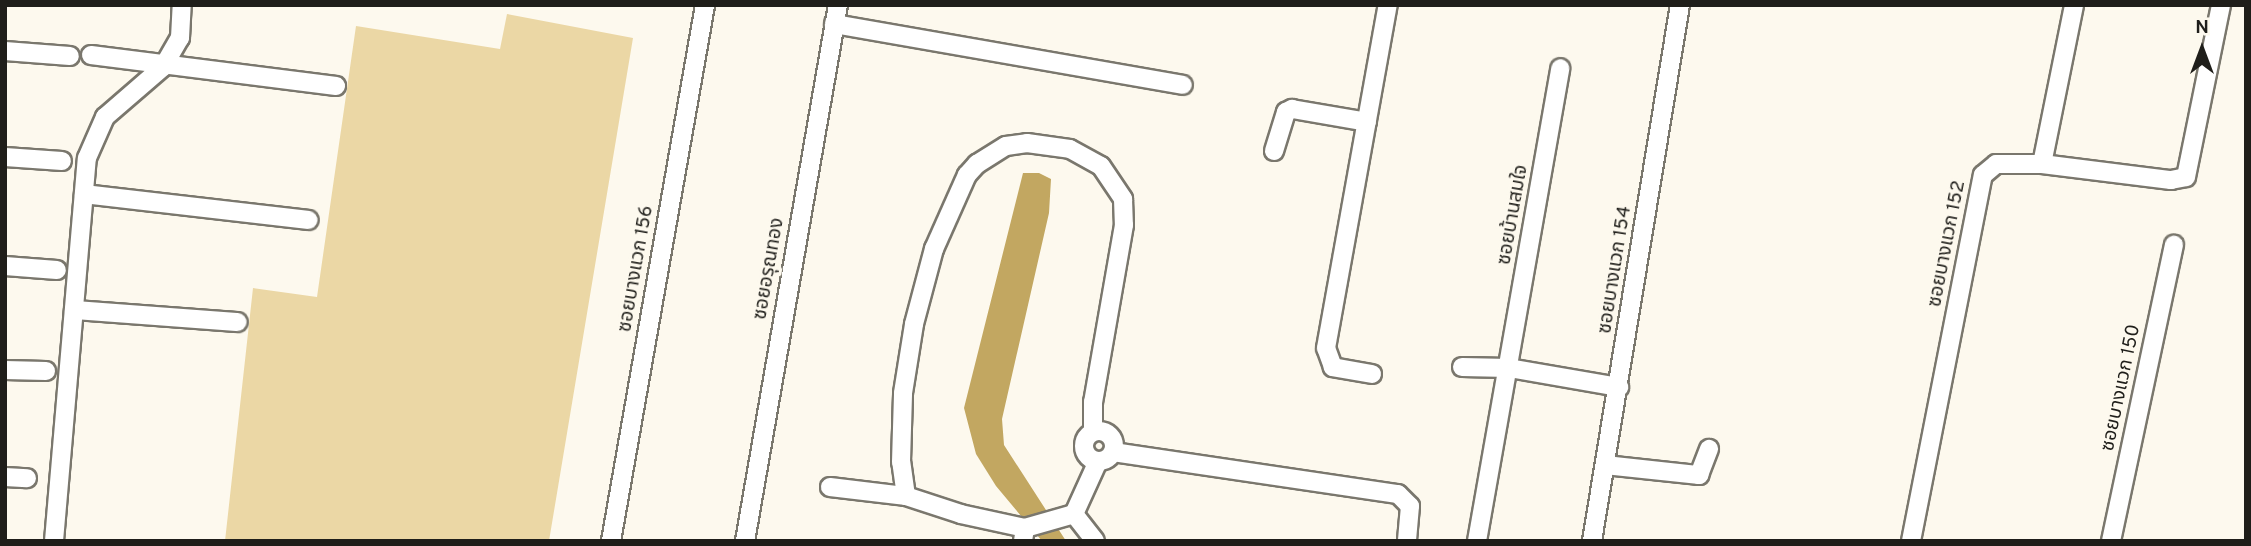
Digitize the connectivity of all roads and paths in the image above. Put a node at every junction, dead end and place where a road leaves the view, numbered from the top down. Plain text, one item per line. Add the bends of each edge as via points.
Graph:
1 (181, 5) edge
2 (705, 5) edge
3 (838, 5) edge
4 (1388, 5) edge
5 (1680, 5) edge
6 (2074, 5) edge
7 (2221, 5) edge
8 (834, 24) junction
9 (5, 51) edge
10 (91, 55) dead end
11 (71, 56) dead end
12 (165, 64) junction
13 (1560, 68) dead end
14 (1183, 85) dead end
15 (335, 86) dead end
16 (1367, 122) junction
17 (1274, 152) dead end
18 (5, 157) edge
19 (62, 161) dead end
20 (2042, 164) junction
21 (84, 194) junction
22 (309, 220) dead end
23 (2174, 245) dead end
24 (5, 266) edge
25 (57, 270) dead end
26 (74, 310) junction
27 (238, 322) dead end
28 (1462, 367) dead end
29 (1508, 368) junction
30 (5, 370) edge
31 (46, 371) dead end
32 (1372, 374) dead end
33 (1619, 387) junction
34 (1093, 432) junction
35 (1709, 449) dead end
36 (1105, 456) junction
37 (1605, 465) junction
38 (5, 477) edge
39 (27, 478) dead end
40 (830, 487) dead end
41 (906, 496) junction
42 (1074, 514) junction
43 (1025, 532) edge
44 (54, 541) edge
45 (611, 541) edge
46 (745, 541) edge
47 (1094, 541) edge
48 (1407, 541) edge
49 (1477, 541) edge
50 (1592, 541) edge
51 (1911, 541) edge
52 (2111, 541) edge

1 - 12 street via 180,38
2 - 45 street, ซอยบางแวก 156
3 - 8 street, ซอยอรุณทอง
4 - 16 street
5 - 33 street, ซอยบางแวก 154
6 - 20 street
7 - 20 street, ซอยบางแวก 152 via 2186,177 2171,180
8 - 14 street
8 - 46 street, ซอยอรุณทอง
9 - 11 street
10 - 12 street
12 - 15 street
12 - 21 street via 105,117 87,158
13 - 29 street, ซอยบ้านสมใจ
16 - 17 street via 1292,109 1286,112
16 - 32 street via 1326,348 1333,367
18 - 19 street
20 - 51 street, ซอยบางแวก 152 via 1996,164 1983,175
21 - 22 street
21 - 26 street
23 - 52 street, ซอยบางแวก 150
24 - 25 street
26 - 27 street
26 - 44 street
28 - 29 street
29 - 33 street
29 - 49 street, ซอยบ้านสมใจ
30 - 31 street
33 - 37 street, ซอยบางแวก 154
34 - 36 street via 1111,436
34 - 36 street via 1086,437 1084,449
34 - 41 street via 1093,402 1124,225 1123,199 1101,166 1070,149 1027,143 1006,146 967,175 934,249 914,324 903,393 900,433
35 - 37 street via 1699,475
36 - 42 street
36 - 48 street via 1398,494 1410,506
37 - 50 street, ซอยบางแวก 154
38 - 39 street
40 - 41 street
41 - 43 street
42 - 43 street
42 - 47 street

